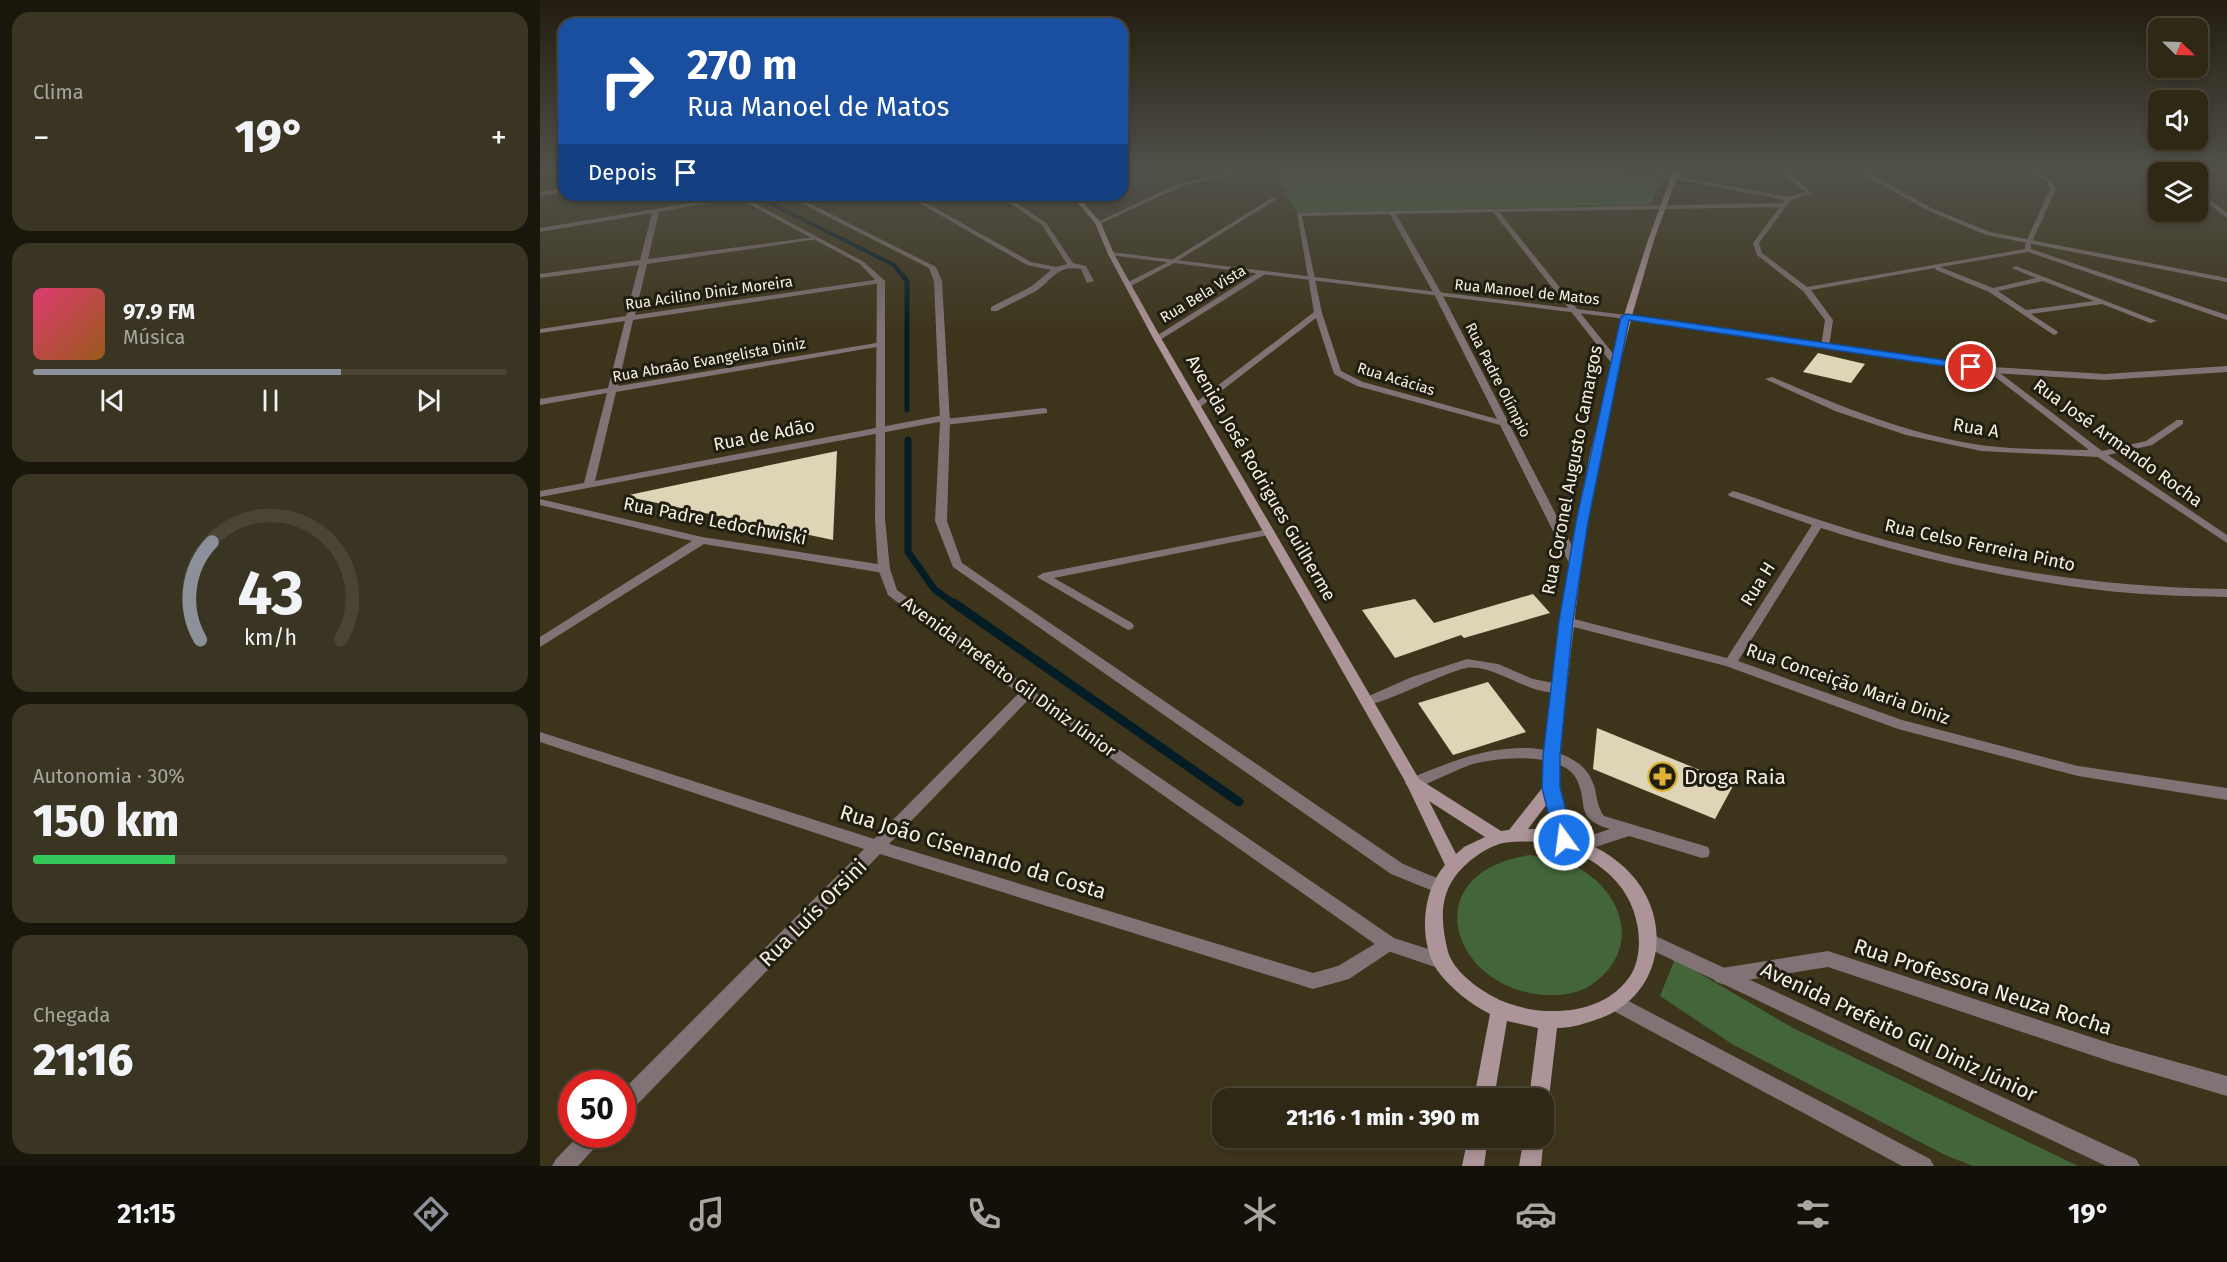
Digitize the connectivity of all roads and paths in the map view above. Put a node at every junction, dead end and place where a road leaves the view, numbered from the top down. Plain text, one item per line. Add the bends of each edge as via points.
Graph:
1 (580, 223) edge
2 (653, 223) edge
3 (786, 223) edge
4 (845, 223) edge
5 (958, 223) edge
6 (1043, 223) edge
7 (1098, 223) edge
8 (1234, 223) edge
9 (1301, 223) edge
10 (1398, 223) edge
11 (1505, 223) edge
12 (1658, 223) edge
13 (1770, 223) edge
14 (1960, 223) edge
15 (2038, 223) edge
16 (540, 230) edge
17 (815, 239) junction
18 (2028, 247) junction
19 (1111, 254) junction
20 (1172, 261) junction
21 (642, 263) junction
22 (1071, 265) junction
23 (1935, 268) junction
24 (2016, 268) dead end
25 (1056, 269) junction
26 (1263, 273) junction
27 (540, 276) edge
28 (1313, 278) junction
29 (2044, 279) junction
30 (881, 280) junction
31 (2227, 280) edge
32 (1090, 281) dead end
33 (1128, 284) junction
34 (1806, 289) junction
35 (1992, 290) junction
36 (1439, 296) junction
37 (2102, 302) junction
38 (994, 309) dead end
39 (1576, 311) junction
40 (2027, 312) junction
41 (1318, 313) junction
42 (1626, 317) junction
43 (628, 318) junction
44 (2227, 318) edge
45 (2153, 321) dead end
46 (540, 331) edge
47 (2054, 333) dead end
48 (1157, 338) junction
49 (882, 344) junction
50 (1825, 347) junction
51 (1616, 363) junction
52 (2227, 369) edge
53 (1992, 370) junction
54 (1769, 379) dead end
55 (614, 390) junction
56 (540, 402) edge
57 (1196, 406) junction
58 (1044, 411) dead end
59 (945, 420) junction
60 (2180, 422) dead end
61 (1502, 423) junction
62 (882, 430) junction
63 (2100, 454) junction
64 (590, 485) junction
65 (540, 494) edge
66 (1733, 494) dead end
67 (540, 502) edge
68 (1817, 525) junction
69 (1269, 532) junction
70 (702, 540) junction
71 (2227, 540) edge
72 (1575, 563) junction
73 (884, 569) junction
74 (2227, 593) edge
75 (1566, 621) junction
76 (1128, 626) dead end
77 (540, 643) edge
78 (1730, 663) junction
79 (1559, 688) junction
80 (1027, 693) junction
81 (1367, 702) junction
82 (540, 737) edge
83 (1552, 756) junction
84 (1413, 783) junction
85 (1551, 788) junction
86 (2227, 794) edge
87 (1629, 829) junction
88 (1506, 837) junction
89 (1572, 843) junction
90 (879, 847) junction
91 (1702, 852) dead end
92 (1453, 865) junction
93 (1438, 886) junction
94 (1649, 941) junction
95 (1388, 944) junction
96 (1441, 961) junction
97 (1722, 976) junction
98 (1617, 1003) junction
99 (1500, 1009) junction
100 (1548, 1022) junction
101 (2227, 1086) edge
102 (1486, 1088) edge
103 (1540, 1088) edge
104 (636, 1092) edge
105 (580, 1148) edge
106 (1476, 1148) edge
107 (1532, 1148) edge
108 (563, 1166) edge
109 (1473, 1166) edge
110 (1530, 1166) edge
111 (1923, 1166) edge
112 (2129, 1166) edge

1 - 16 street
2 - 21 street
3 - 17 street
4 - 59 street via 932,267 938,281
5 - 25 street via 1029,264
6 - 22 street
7 - 19 main road, Avenida José Rodrigues Guilherme
8 - 20 street
9 - 28 street, Rua Acácias
10 - 36 street, Rua Padre Olímpio
11 - 39 street
12 - 42 main road, Rua Coronel Augusto Camargos
13 - 34 street via 1756,243 1759,254
14 - 18 street
15 - 18 street
17 - 21 street
17 - 30 street via 862,262
18 - 23 street
18 - 31 street
18 - 44 street
19 - 20 street, Rua Manoel de Matos
19 - 33 main road, Avenida José Rodrigues Guilherme
20 - 26 street, Rua Manoel de Matos
20 - 33 street
21 - 27 street
21 - 43 street
22 - 25 street
22 - 32 street via 1084,267
23 - 34 street
23 - 35 street
24 - 29 street
25 - 38 street via 1035,288
26 - 28 street, Rua Manoel de Matos
26 - 48 street, Rua Bela Vista
28 - 36 street, Rua Manoel de Matos
28 - 41 street, Rua Acácias
29 - 35 street
29 - 37 street
30 - 43 street, Rua Acilino Diniz Moreira
30 - 49 street, Avenida Prefeito Gil Diniz Júnior
33 - 48 main road, Avenida José Rodrigues Guilherme
34 - 50 street via 1828,320
35 - 40 street
36 - 39 street, Rua Manoel de Matos
36 - 61 street, Rua Padre Olímpio
37 - 40 street
37 - 45 street
39 - 42 street, Rua Manoel de Matos
39 - 51 street
40 - 47 street
41 - 57 street
41 - 61 street, Rua Acácias via 1337,372 1360,384
42 - 50 street, Rua Manoel de Matos
42 - 51 main road, Rua Coronel Augusto Camargos
43 - 46 street, Rua Acilino Diniz Moreira
43 - 55 street
48 - 57 main road, Avenida José Rodrigues Guilherme
49 - 55 street, Rua Abraão Evangelista Diniz
49 - 62 street, Avenida Prefeito Gil Diniz Júnior
50 - 53 street, Rua Manoel de Matos
51 - 72 main road, Rua Coronel Augusto Camargos
52 - 53 street, Rua Manoel de Matos via 2105,377
53 - 63 street, Rua José Armando Rocha
54 - 63 street, Rua A via 1838,409 1906,432 1981,448
55 - 56 street, Rua Abraão Evangelista Diniz
55 - 64 street
57 - 69 main road, Avenida José Rodrigues Guilherme
58 - 59 street, Rua de Adão
59 - 62 street, Rua de Adão
59 - 93 street via 941,521 957,565 1379,857
60 - 63 street, Rua A via 2149,444
61 - 72 street, Rua Padre Olímpio
62 - 64 street, Rua de Adão
62 - 73 street, Avenida Prefeito Gil Diniz Júnior via 880,519
63 - 71 street, Rua José Armando Rocha
64 - 65 street, Rua de Adão
66 - 68 street, Rua Celso Ferreira Pinto
67 - 70 street, Rua Padre Ledochwiski
68 - 74 street, Rua Celso Ferreira Pinto via 1912,552 2021,574 2107,588
68 - 78 street, Rua H
69 - 76 street via 1043,577
69 - 81 main road, Avenida José Rodrigues Guilherme
70 - 73 street, Rua Padre Ledochwiski
70 - 77 street
72 - 75 main road, Rua Coronel Augusto Camargos
73 - 80 street, Avenida Prefeito Gil Diniz Júnior via 892,592
75 - 78 street, Rua Conceição Maria Diniz
75 - 79 main road, Rua Coronel Augusto Camargos
78 - 86 street, Rua Conceição Maria Diniz via 1899,724 2078,771
79 - 81 street via 1530,683 1498,668 1467,663
79 - 83 main road, Rua Coronel Augusto Camargos
80 - 90 street, Rua Luís Orsini
80 - 95 street, Avenida Prefeito Gil Diniz Júnior
81 - 84 main road, Avenida José Rodrigues Guilherme
82 - 90 street, Rua João Cisenando da Costa
83 - 84 street via 1498,753
83 - 85 main road, Rua Coronel Augusto Camargos
83 - 87 street via 1582,775 1593,815
84 - 88 main road, Avenida José Rodrigues Guilherme
84 - 92 main road, Avenida José Rodrigues Guilherme
85 - 88 main road
85 - 89 main road, Rua Coronel Augusto Camargos
87 - 89 street
87 - 91 street
88 - 89 main road via 1540,835
88 - 92 main road via 1482,845
89 - 94 main road via 1611,865 1634,889 1647,919
90 - 95 street, Rua João Cisenando da Costa via 1314,981 1343,973
90 - 104 street, Rua Luís Orsini
92 - 93 main road
93 - 96 main road via 1431,915
94 - 97 street, Avenida Prefeito Gil Diniz Júnior
94 - 98 main road via 1641,978
95 - 96 street, Avenida Prefeito Gil Diniz Júnior
96 - 99 main road via 1478,999
97 - 101 street, Rua Professora Neuza Rocha via 1828,959 2112,1053
97 - 112 street, Avenida Prefeito Gil Diniz Júnior
98 - 100 main road via 1588,1017
98 - 111 street
99 - 100 main road via 1513,1016
99 - 102 main road
100 - 103 main road
105 - 108 street
106 - 109 main road
107 - 110 main road

